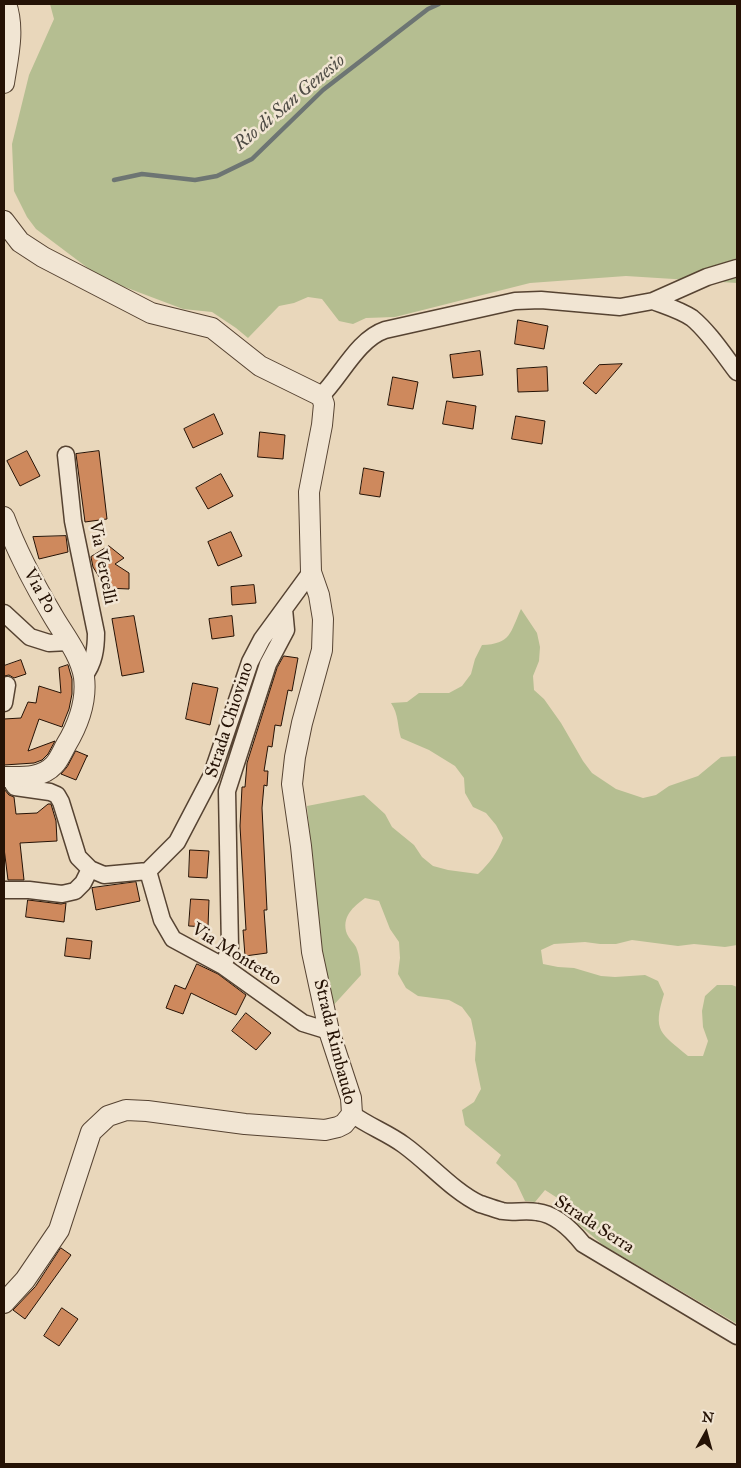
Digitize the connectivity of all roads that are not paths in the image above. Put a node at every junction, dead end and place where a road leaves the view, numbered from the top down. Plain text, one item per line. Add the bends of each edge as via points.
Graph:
1 (6, 4) edge
2 (4, 83) edge
3 (4, 220) edge
4 (737, 268) edge
5 (653, 301) junction
6 (737, 372) edge
7 (320, 396) junction
8 (66, 455) dead end
9 (4, 517) edge
10 (311, 572) junction
11 (284, 609) junction
12 (4, 613) edge
13 (69, 642) junction
14 (82, 669) junction
15 (6, 685) dead end
16 (4, 703) edge
17 (8, 777) edge
18 (90, 869) junction
19 (148, 871) junction
20 (4, 890) edge
21 (223, 966) junction
22 (329, 1031) junction
23 (352, 1114) junction
24 (5, 1297) edge
25 (737, 1336) edge

1 - 2 street via 10,26
3 - 7 street via 20,242 43,256 151,313 212,328 260,366
4 - 5 street via 707,277
5 - 6 street via 692,318
5 - 7 street via 620,307 515,301 385,330 361,346
7 - 10 street, Strada Rimbaudo via 324,404 322,424 309,492
8 - 14 street, Via Vercelli via 73,520 96,633 96,649 90,668
9 - 13 street, Via Po via 14,545
10 - 11 street, Strada Chiovino
10 - 22 street, Strada Rimbaudo via 323,619 322,650 302,723 292,784 312,952
11 - 19 street, Strada Chiovino via 250,662 211,777 177,842
11 - 21 street, Strada Chiovino via 286,630 268,664 227,791 230,948
12 - 13 street via 30,637 49,644
13 - 14 street, Via Po
14 - 17 street via 80,717 54,765 34,776
15 - 16 street
17 - 18 street via 15,787 57,795 78,858
18 - 19 street via 104,875
18 - 20 street via 76,891 62,894
19 - 21 street, Via Montetto via 162,920 173,939
21 - 22 street, Via Montetto via 303,1023
22 - 23 street, Strada Rimbaudo via 351,1098
23 - 24 street, Strada Rimbaudo via 344,1124 325,1130 146,1111 126,1110 108,1116 91,1132 59,1230 25,1280
23 - 25 street, Strada Serra via 403,1144 456,1189 479,1203 503,1211 539,1212 554,1217 583,1244

